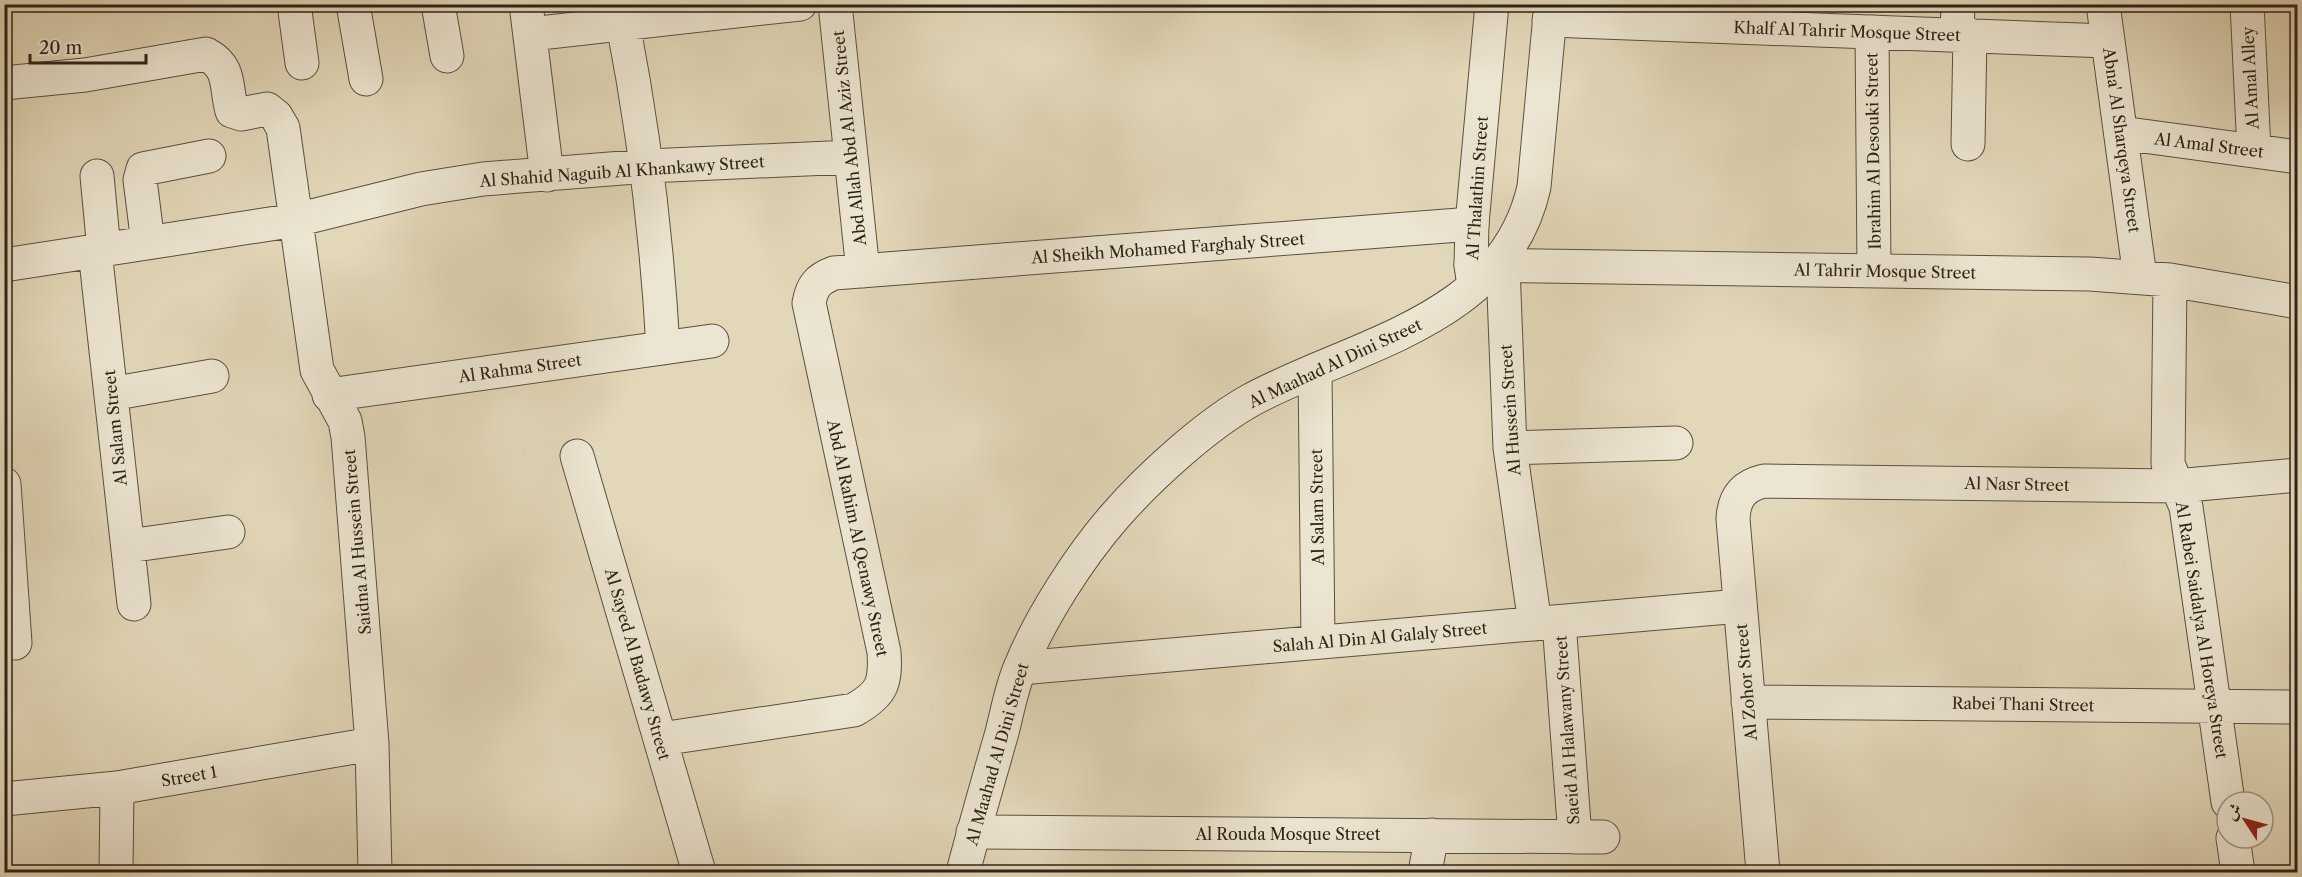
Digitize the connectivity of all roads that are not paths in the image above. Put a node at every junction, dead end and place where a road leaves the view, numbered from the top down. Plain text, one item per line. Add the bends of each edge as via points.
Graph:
1 (294, 4) edge
2 (353, 4) edge
3 (438, 4) edge
4 (800, 4) edge
5 (835, 4) edge
6 (2103, 4) edge
7 (2247, 4) edge
8 (1489, 5) edge
9 (1550, 12) edge
10 (528, 19) edge
11 (623, 24) junction
12 (1962, 25) edge
13 (1872, 32) junction
14 (2108, 41) junction
15 (447, 56) dead end
16 (302, 63) dead end
17 (366, 79) dead end
18 (4, 83) edge
19 (2121, 134) junction
20 (1968, 144) dead end
21 (2254, 151) junction
22 (208, 156) dead end
23 (851, 157) junction
24 (2298, 157) edge
25 (648, 166) junction
26 (547, 175) junction
27 (97, 176) dead end
28 (296, 220) junction
29 (1472, 224) junction
30 (148, 243) junction
31 (100, 251) junction
32 (4, 265) edge
33 (1875, 270) junction
34 (863, 271) junction
35 (1485, 271) junction
36 (2155, 278) junction
37 (2298, 302) edge
38 (712, 341) dead end
39 (663, 348) junction
40 (1315, 371) junction
41 (212, 376) dead end
42 (111, 394) junction
43 (329, 395) junction
44 (1676, 443) dead end
45 (1510, 448) junction
46 (577, 456) dead end
47 (2298, 475) edge
48 (4, 484) edge
49 (2176, 486) junction
50 (1740, 493) joint
51 (228, 532) dead end
52 (128, 546) junction
53 (8, 585) edge
54 (134, 604) dead end
55 (1740, 606) junction
56 (1547, 623) junction
57 (1318, 642) junction
58 (15, 643) dead end
59 (1020, 668) junction
60 (1748, 702) junction
61 (2214, 706) junction
62 (2298, 707) edge
63 (661, 739) junction
64 (372, 744) junction
65 (117, 788) junction
66 (2226, 790) edge
67 (4, 799) edge
68 (973, 832) junction
69 (1432, 835) junction
70 (1589, 837) joint
71 (2235, 850) edge
72 (116, 873) edge
73 (375, 873) edge
74 (699, 873) edge
75 (963, 873) edge
76 (1425, 873) edge
77 (1763, 873) edge
78 (2238, 873) edge

1 - 16 street
2 - 17 street
3 - 15 street
4 - 11 street
5 - 23 street, Abd Allah Abd Al Aziz Street
6 - 14 street, Abna' Al Sharqeya Street
7 - 21 street, Al Amal Alley
8 - 29 street, Al Thalathin Street
9 - 13 street, Khalf Al Tahrir Mosque Street
9 - 35 street, Al Thalathin Street via 1530,206 1522,224
10 - 11 street
10 - 26 street
11 - 25 street
12 - 13 street, Khalf Al Tahrir Mosque Street
12 - 14 street, Khalf Al Tahrir Mosque Street
12 - 20 street
13 - 33 street, Ibrahim Al Desouki Street
14 - 19 street, Abna' Al Sharqeya Street
18 - 28 street, Saidna Al Hussein Street via 85,75 206,54 219,61 225,74 232,111 241,114 267,109 283,128
19 - 21 street, Al Amal Street
19 - 36 street, Abna' Al Sharqeya Street
21 - 24 street, Al Amal Street
22 - 30 street via 143,169 140,180
23 - 25 street, Al Shahid Naguib Al Khankawy Street
23 - 34 street, Abd Allah Abd Al Aziz Street
25 - 26 street, Al Shahid Naguib Al Khankawy Street
25 - 39 street
26 - 28 street, Al Shahid Naguib Al Khankawy Street via 483,179 421,189
27 - 31 street, Al Salam Street
28 - 30 street, Al Shahid Naguib Al Khankawy Street
28 - 43 street, Saidna Al Hussein Street via 317,370
29 - 34 street, Al Sheikh Mohamed Farghaly Street
29 - 35 street, Al Thalathin Street
30 - 31 street, Al Shahid Naguib Al Khankawy Street
31 - 32 street, Al Shahid Naguib Al Khankawy Street
31 - 42 street, Al Salam Street
33 - 35 street, Al Tahrir Mosque Street
33 - 36 street, Al Tahrir Mosque Street
34 - 63 street, Abd Al Rahim Al Qenawy Street via 821,278 812,288 809,303 884,652 885,676 875,698 854,710
35 - 40 street, Al Maahad Al Dini Street via 1435,317
35 - 45 street, Al Hussein Street
36 - 37 street, Al Tahrir Mosque Street
36 - 49 street, Al Rabei Saidalya Al Horeya Street via 2168,464
38 - 39 street, Al Rahma Street
39 - 43 street, Al Rahma Street
40 - 57 street, Al Salam Street
40 - 59 street, Al Maahad Al Dini Street via 1241,407 1178,453 1114,516 1062,588
41 - 42 street
42 - 52 street, Al Salam Street
43 - 64 street, Saidna Al Hussein Street via 345,421 348,437
44 - 45 street
45 - 56 street, Al Hussein Street
46 - 63 street, Al Sayed Al Badawy Street
47 - 49 street, Al Nasr Street
48 - 53 street
49 - 50 street, Al Nasr Street via 1764,481 1751,484
49 - 61 street, Al Rabei Saidalya Al Horeya Street via 2186,507
50 - 55 street, Al Zohor Street via 1733,519
51 - 52 street
52 - 54 street, Al Salam Street
53 - 58 street
55 - 56 street, Salah Al Din Al Galaly Street
55 - 60 street, Al Zohor Street
56 - 57 street, Salah Al Din Al Galaly Street
56 - 70 street, Saeid Al Halawany Street
57 - 59 street, Salah Al Din Al Galaly Street
59 - 68 street, Al Maahad Al Dini Street
60 - 61 street, Rabei Thani Street
60 - 77 street, Al Zohor Street
61 - 62 street, Rabei Thani Street
61 - 66 street, Al Rabei Saidalya Al Horeya Street
63 - 74 street, Al Sayed Al Badawy Street
64 - 65 street, Street 1
64 - 73 street, Saidna Al Hussein Street
65 - 67 street, Street 1
65 - 72 street
68 - 69 street, Al Rouda Mosque Street
68 - 75 street, Al Maahad Al Dini Street
69 - 70 street, Al Rouda Mosque Street
69 - 76 street
71 - 78 street

